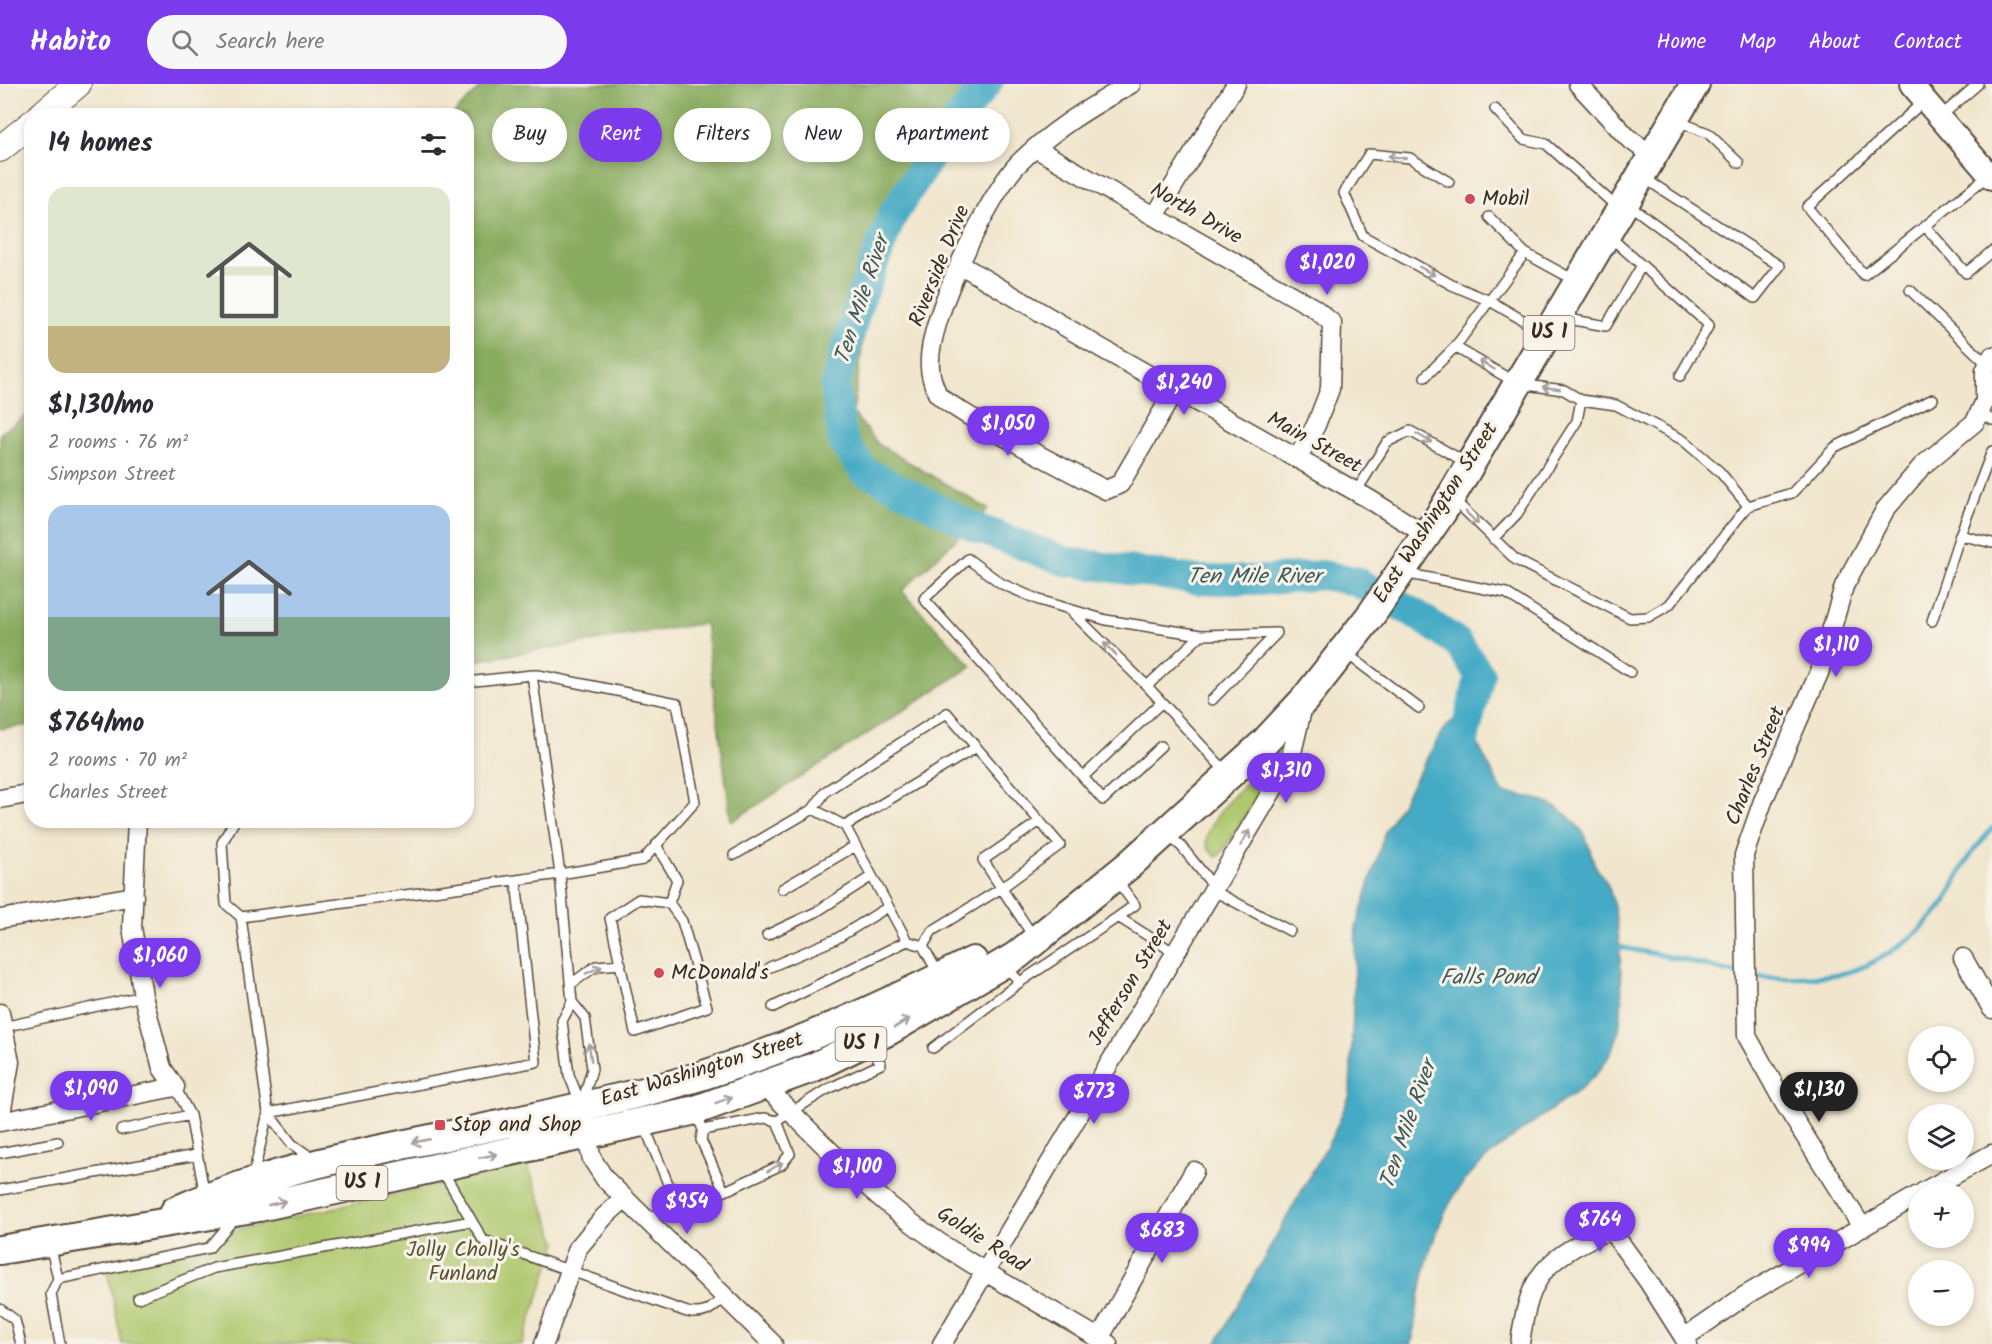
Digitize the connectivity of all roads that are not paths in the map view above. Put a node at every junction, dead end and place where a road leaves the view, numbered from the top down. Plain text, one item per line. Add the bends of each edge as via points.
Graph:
1 (78, 84) edge
2 (1131, 84) edge
3 (1236, 84) edge
4 (1578, 84) edge
5 (1695, 84) edge
6 (1978, 84) edge
7 (1925, 100) edge
8 (50, 108) edge
9 (1495, 110) dead end
10 (1674, 120) junction
11 (24, 130) edge
12 (1035, 148) junction
13 (0, 150) edge
14 (1739, 163) dead end
15 (1647, 166) junction
16 (1990, 176) edge
17 (1449, 182) dead end
18 (1155, 216) junction
19 (1618, 216) junction
20 (1489, 217) dead end
21 (1925, 226) junction
22 (1992, 251) edge
23 (1525, 252) junction
24 (961, 265) junction
25 (1642, 265) junction
26 (1578, 282) junction
27 (1910, 290) dead end
28 (1490, 301) junction
29 (1553, 326) junction
30 (1455, 347) junction
31 (1990, 360) edge
32 (1680, 376) dead end
33 (1425, 377) dead end
34 (1518, 384) junction
35 (1175, 390) junction
36 (1933, 399) dead end
37 (1581, 400) junction
38 (1986, 416) edge
39 (1992, 452) edge
40 (1297, 459) junction
41 (1470, 465) junction
42 (1356, 492) junction
43 (1450, 497) junction
44 (1748, 506) junction
45 (1959, 535) junction
46 (1426, 536) junction
47 (1493, 539) junction
48 (1992, 543) edge
49 (1399, 576) junction
50 (1072, 612) junction
51 (1932, 621) dead end
52 (1201, 635) junction
53 (1342, 649) junction
54 (1630, 672) dead end
55 (532, 675) junction
56 (474, 680) edge
57 (1148, 686) junction
58 (1305, 699) junction
59 (1212, 700) dead end
60 (1162, 702) junction
61 (1419, 708) dead end
62 (1161, 746) dead end
63 (975, 748) junction
64 (1229, 774) junction
65 (1083, 777) junction
66 (24, 794) edge
67 (0, 799) edge
68 (813, 809) junction
69 (1040, 821) junction
70 (844, 826) junction
71 (137, 828) edge
72 (230, 828) edge
73 (1165, 832) junction
74 (656, 845) junction
75 (855, 846) junction
76 (734, 855) dead end
77 (560, 874) junction
78 (872, 876) junction
79 (516, 880) junction
80 (1109, 881) junction
81 (782, 889) dead end
82 (1000, 889) junction
83 (1215, 890) junction
84 (134, 896) junction
85 (669, 903) junction
86 (888, 907) junction
87 (241, 917) junction
88 (1118, 917) junction
89 (0, 919) edge
90 (1029, 930) junction
91 (1290, 932) dead end
92 (767, 934) dead end
93 (907, 941) junction
94 (923, 946) junction
95 (1175, 953) junction
96 (1963, 958) dead end
97 (621, 964) junction
98 (770, 967) dead end
99 (1011, 973) junction
100 (940, 977) junction
101 (571, 984) junction
102 (143, 996) junction
103 (572, 1002) junction
104 (773, 1007) dead end
105 (1992, 1009) edge
106 (2, 1020) edge
107 (867, 1041) junction
108 (933, 1048) dead end
109 (764, 1085) junction
110 (175, 1087) junction
111 (581, 1106) junction
112 (268, 1113) junction
113 (190, 1115) junction
114 (784, 1116) junction
115 (699, 1120) junction
116 (0, 1121) edge
117 (643, 1122) junction
118 (121, 1130) dead end
119 (586, 1135) junction
120 (58, 1142) dead end
121 (0, 1153) edge
122 (1992, 1154) edge
123 (196, 1155) junction
124 (319, 1163) junction
125 (439, 1166) junction
126 (1194, 1171) dead end
127 (1941, 1182) edge
128 (250, 1183) junction
129 (0, 1190) edge
130 (724, 1191) junction
131 (673, 1196) junction
132 (206, 1197) junction
133 (625, 1198) junction
134 (1908, 1201) edge
135 (242, 1210) junction
136 (471, 1221) junction
137 (648, 1221) junction
138 (1862, 1227) junction
139 (137, 1228) junction
140 (50, 1242) junction
141 (0, 1250) edge
142 (986, 1270) junction
143 (569, 1272) junction
144 (58, 1279) junction
145 (724, 1297) junction
146 (138, 1298) dead end
147 (0, 1309) edge
148 (1103, 1341) edge
149 (1686, 1341) edge
150 (21, 1344) edge
151 (60, 1344) edge
152 (544, 1344) edge
153 (773, 1344) edge
154 (942, 1344) edge
155 (1520, 1344) edge

1 - 8 main road
2 - 12 street, Riverside Drive via 1093,105
3 - 18 street
4 - 15 street via 1628,138
5 - 10 main road, East Washington Street / US 1
6 - 7 lane
7 - 16 street
7 - 21 lane via 1807,207 1864,275
9 - 19 lane via 1523,139 1546,144
10 - 14 lane via 1708,133
10 - 15 main road, East Washington Street / US 1
11 - 13 main road
12 - 18 street, North Drive
12 - 24 street, Riverside Drive via 987,208
15 - 19 main road, East Washington Street / US 1
15 - 19 lane via 1780,266 1755,298
16 - 21 lane
17 -> 28 lane via 1410,158 1369,154 1344,194 1363,236 1452,285
18 - 40 street, North Drive via 1314,308 1332,323 1330,389
19 - 25 lane
19 - 26 main road, East Washington Street / US 1
20 - 23 lane
21 - 22 lane via 1966,273
23 - 26 lane
23 - 28 lane
24 - 35 street, Main Street
24 - 35 street, Riverside Drive via 936,324 930,367 938,395 965,414 1106,490 1120,484
25 - 29 lane via 1606,326
25 - 32 lane via 1709,325
26 - 29 main road, East Washington Street / US 1
27 - 31 lane
28 - 29 lane
28 - 30 lane
29 - 34 main road, East Washington Street / US 1
30 - 33 lane
34 -> 30 lane
31 - 38 street, Charles Street via 1985,371
37 -> 34 lane via 1564,390
34 - 41 main road, East Washington Street / US 1
35 - 40 street, Main Street
36 - 44 lane via 1835,447 1792,493
37 - 44 lane via 1616,405 1683,440 1720,472
37 - 47 lane via 1577,422 1517,514
38 - 138 street, Charles Street via 1922,466 1885,510 1844,586 1819,673 1763,801 1744,855 1747,1036
39 - 45 lane
40 - 42 street, Main Street
42 -> 41 lane via 1387,442 1410,430
41 - 43 main road, East Washington Street / US 1
42 - 46 street, Main Street
43 - 46 main road, East Washington Street / US 1
43 -> 47 lane
44 - 47 lane via 1669,604 1648,617 1630,618 1516,560
45 - 48 lane
45 - 51 lane
46 - 49 main road, East Washington Street / US 1
49 - 53 main road, East Washington Street / US 1
49 - 54 lane via 1506,593
50 - 52 lane
57 -> 50 lane
50 - 65 lane via 1002,584 968,559 924,599
52 - 57 lane
52 - 59 lane via 1277,633
53 - 58 main road, East Washington Street / US 1
53 - 61 lane
55 - 56 lane
55 - 74 lane via 677,703 695,802
55 - 77 lane
57 - 60 lane
58 - 64 main road, East Washington Street / US 1
83 -> 58 street, Jefferson Street via 1290,761
60 - 64 lane
60 - 65 lane
62 - 65 lane via 1103,800
63 - 68 lane via 947,713 826,791
63 - 69 lane
63 - 70 lane
64 - 73 main road, East Washington Street / US 1
66 - 67 street
68 - 70 lane
68 - 76 lane
69 - 82 lane via 983,860
69 - 82 lane via 1060,845
70 - 75 lane
71 - 84 street
72 - 87 lane via 222,843 226,904
73 - 80 main road, East Washington Street / US 1
73 - 83 lane
74 - 77 lane via 643,860
74 - 85 lane via 677,880
75 - 78 lane
75 - 81 lane
77 - 79 lane
77 - 101 lane
78 - 86 lane
78 - 92 lane via 816,912
79 - 87 lane
79 - 112 lane via 536,1062
80 - 88 lane via 1136,904
80 - 90 main road, East Washington Street / US 1
80 - 99 main road, East Washington Street / US 1
82 - 90 lane
82 - 94 lane via 932,932
83 - 91 lane
83 - 95 street, Jefferson Street
84 - 89 street
84 - 102 street via 132,927
85 - 97 lane via 639,899 610,918
85 - 97 lane via 682,921 707,1007 635,1032
86 - 93 lane
86 - 98 lane via 836,939
87 - 112 lane
88 - 95 lane
88 - 99 lane
90 - 100 main road, East Washington Street / US 1
93 - 94 lane
93 - 104 lane
94 - 100 lane
95 - 142 street, Jefferson Street
96 - 105 street
101 -> 97 lane via 596,966
107 -> 99 main road, East Washington Street / US 1
99 - 108 lane
100 - 111 main road, East Washington Street / US 1 via 773,1052 643,1092
101 - 103 lane
102 - 106 lane
102 - 110 street via 162,1068
103 - 111 lane via 562,1021 569,1075
111 -> 103 lane via 592,1069 585,1018
106 - 116 street via 10,1076
107 - 109 main road, East Washington Street / US 1 via 812,1068
107 - 114 lane via 881,1064 826,1090
109 - 114 street, Goldie Road
115 -> 109 main road, East Washington Street / US 1
110 - 113 lane
110 - 116 street
111 - 119 street
111 -> 124 main road, East Washington Street / US 1
112 - 124 lane via 292,1144
112 - 128 lane
113 - 118 lane
113 - 123 lane
114 - 115 lane
130 -> 114 lane via 781,1165 790,1154
114 - 142 street, Goldie Road via 890,1206
115 - 117 main road, East Washington Street / US 1
115 - 130 lane via 701,1140
117 - 119 main road, East Washington Street / US 1
117 - 131 lane
125 -> 119 main road, East Washington Street / US 1
119 - 133 street via 592,1159
120 - 121 lane
122 - 127 street
123 - 129 lane
123 - 132 lane
124 - 128 main road, East Washington Street / US 1
135 -> 125 main road, East Washington Street / US 1
125 - 136 lane
126 - 148 street
128 - 132 main road, East Washington Street / US 1
130 - 131 lane via 708,1199 686,1202
131 - 137 lane
132 - 139 main road, East Washington Street / US 1
133 - 137 street
133 - 143 street via 578,1248
134 - 138 street
135 - 139 main road, East Washington Street / US 1
135 - 144 lane via 209,1248
136 - 143 lane via 483,1240
136 - 146 lane via 214,1268
137 - 145 street
138 - 149 street via 1746,1295
139 - 140 main road, East Washington Street / US 1
140 - 141 main road, East Washington Street / US 1
140 - 144 lane
142 - 148 street, Goldie Road
142 - 154 street, Jefferson Street
143 - 145 lane via 699,1315
143 - 152 street
144 - 151 lane via 51,1294
145 - 153 street
147 - 150 lane via 15,1320
149 - 155 street via 1610,1229 1573,1246 1534,1281 1523,1316

